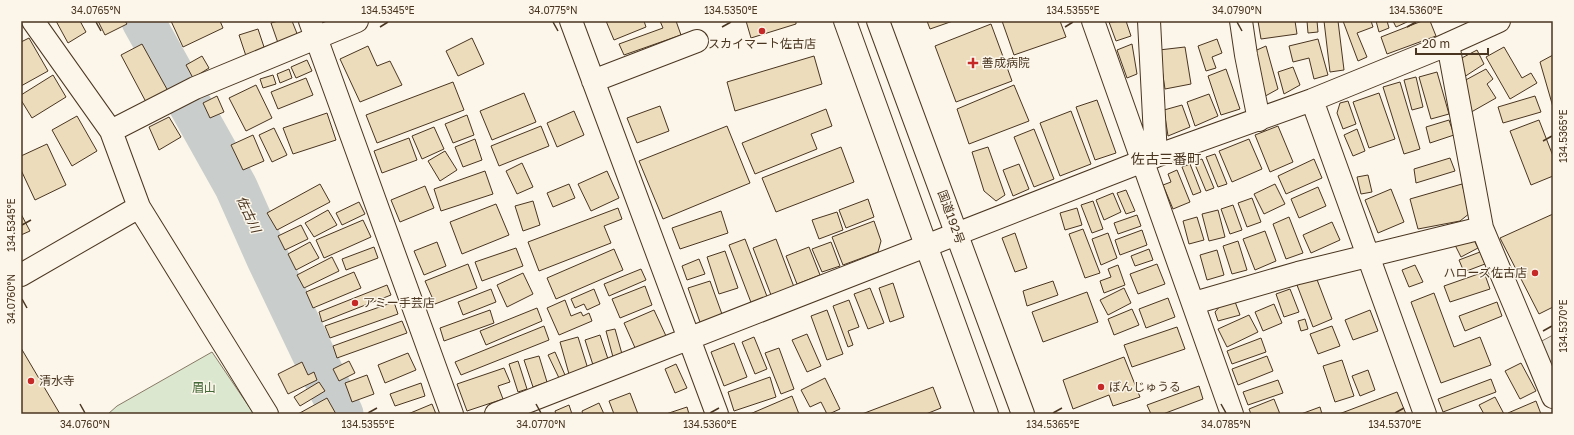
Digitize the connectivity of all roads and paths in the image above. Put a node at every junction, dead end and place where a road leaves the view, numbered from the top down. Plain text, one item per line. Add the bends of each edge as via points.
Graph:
1 (33, 21) edge
2 (357, 21) edge
3 (571, 21) edge
4 (845, 21) edge
5 (878, 21) edge
6 (1093, 21) edge
7 (1149, 21) edge
8 (1241, 21) edge
9 (1499, 21) edge
10 (313, 29) edge
11 (697, 41) dead end
12 (1448, 44) junction
13 (593, 81) junction
14 (1312, 100) junction
15 (1259, 120) junction
16 (111, 131) junction
17 (1150, 159) junction
18 (140, 207) junction
19 (1482, 228) junction
20 (957, 234) junction
21 (927, 246) junction
22 (1369, 256) junction
23 (21, 276) edge
24 (1194, 303) junction
25 (688, 338) junction
26 (1553, 397) edge
27 (266, 414) edge
28 (452, 414) edge
29 (496, 414) edge
30 (717, 414) edge
31 (987, 414) edge
32 (1023, 414) edge
33 (1232, 414) edge
34 (1425, 414) edge

1 - 16 main road
2 - 10 main road
3 - 13 main road
4 - 21 main road
5 - 20 main road, 国道192号
6 - 17 main road
7 - 17 main road
8 - 15 main road
9 - 12 main road
10 - 16 main road
10 - 28 main road
11 - 13 main road
12 - 14 main road
12 - 19 main road
13 - 25 main road
14 - 15 main road
14 - 22 main road
15 - 17 main road
16 - 18 main road
17 - 20 main road
17 - 24 main road
18 - 23 main road
18 - 27 main road
19 - 22 main road
19 - 26 main road
20 - 21 main road
20 - 32 main road, 国道192号
21 - 25 main road
21 - 31 main road
22 - 24 main road
22 - 34 main road
24 - 33 main road
25 - 29 main road
25 - 30 main road

